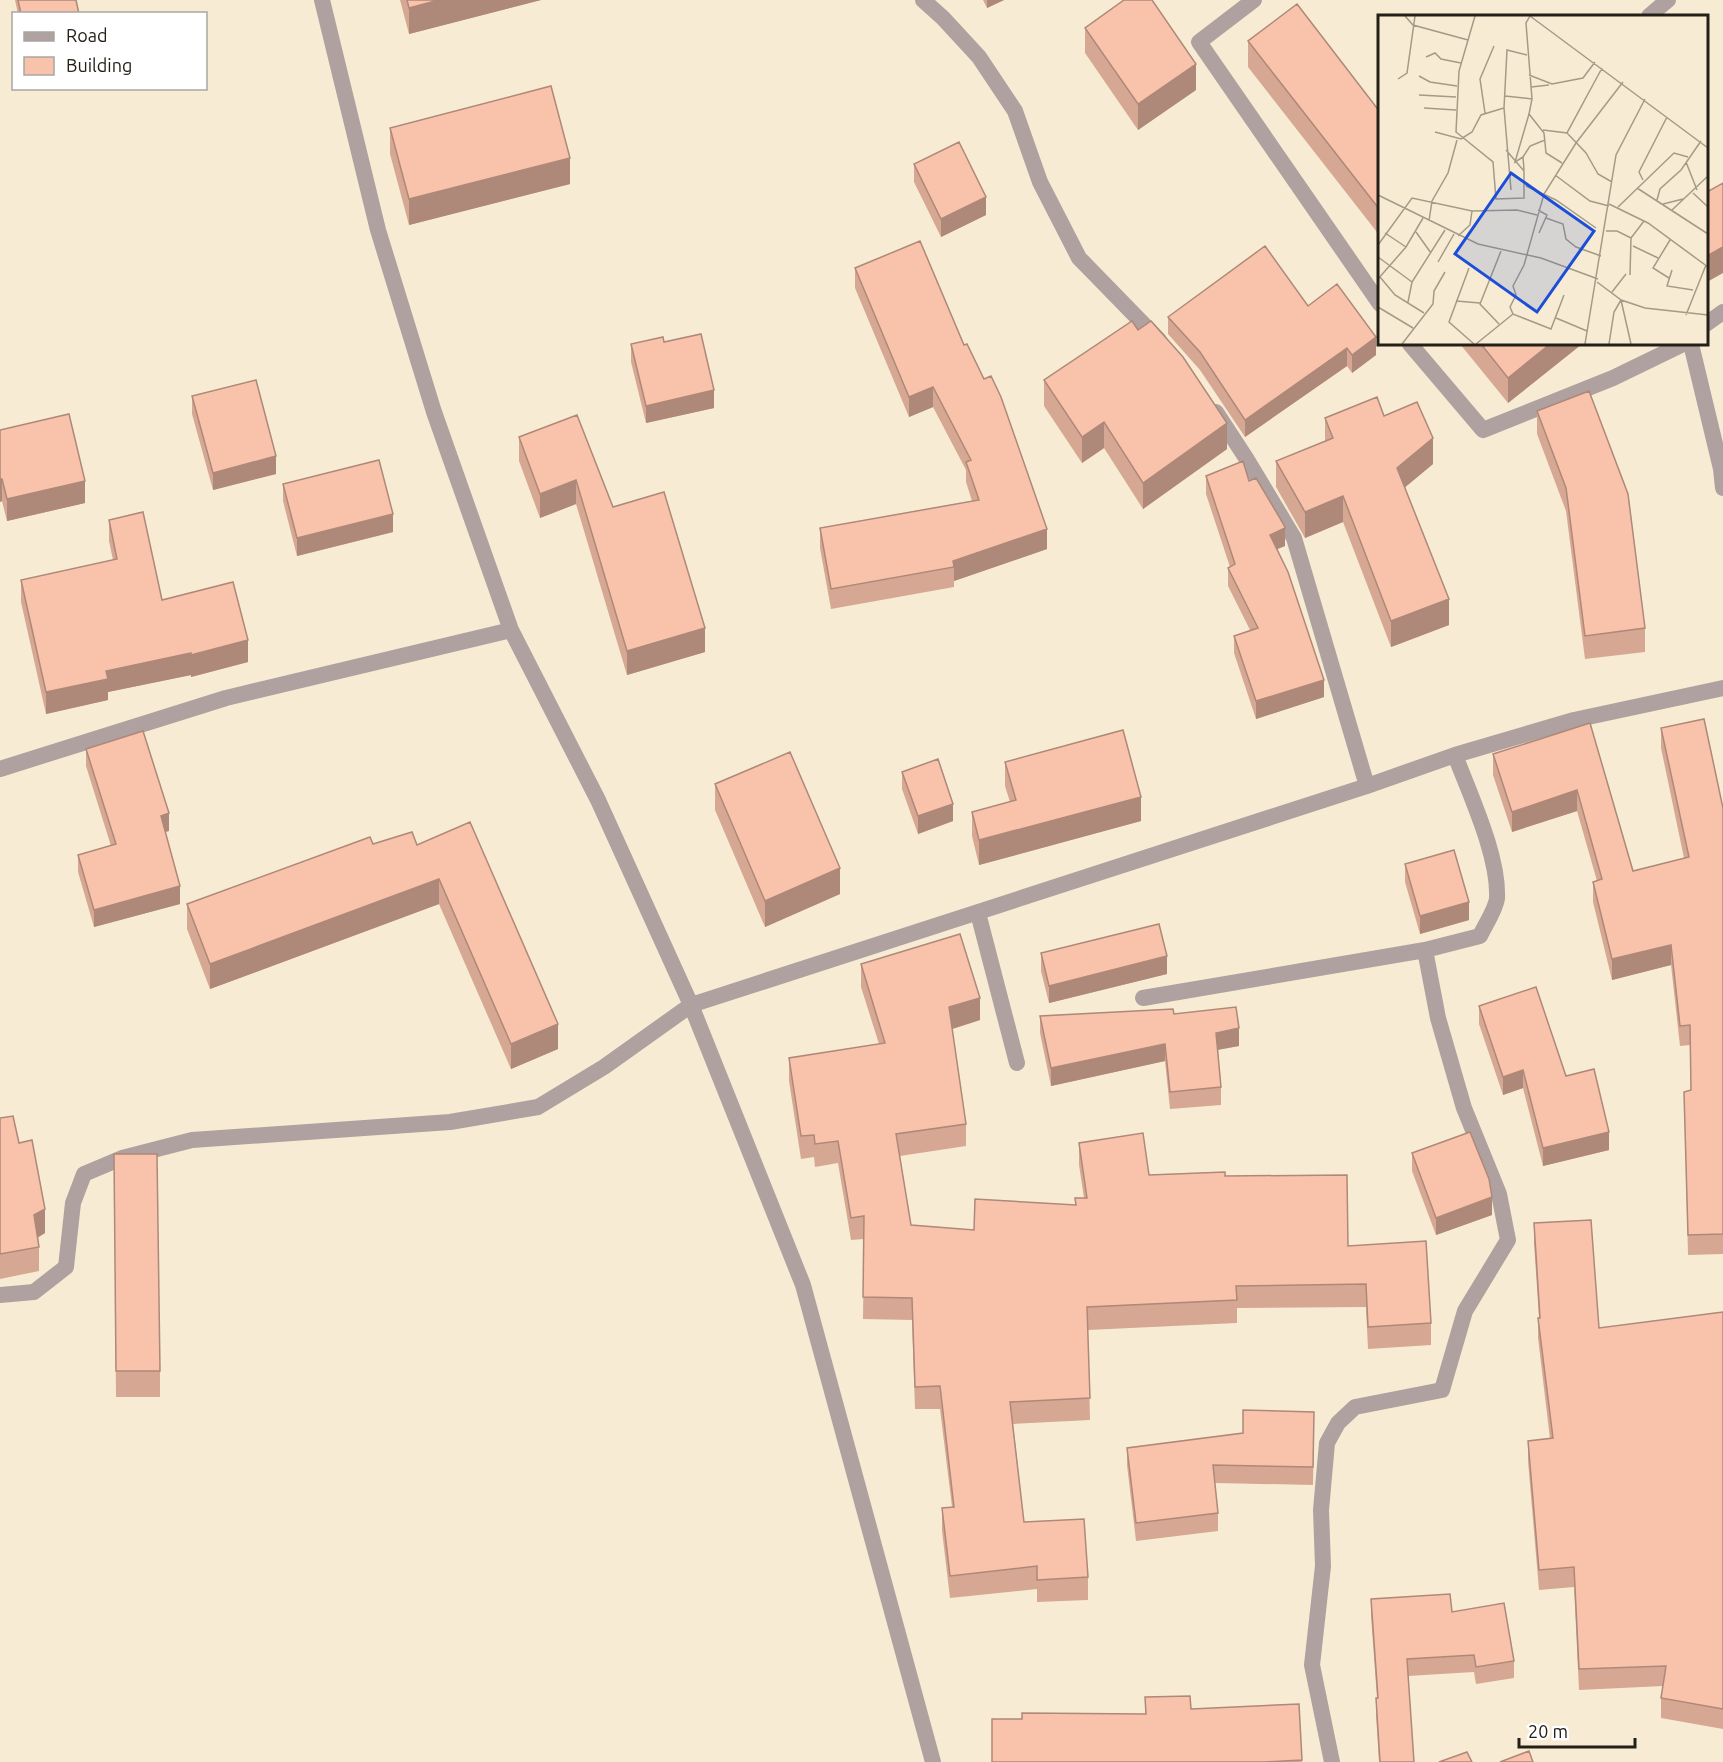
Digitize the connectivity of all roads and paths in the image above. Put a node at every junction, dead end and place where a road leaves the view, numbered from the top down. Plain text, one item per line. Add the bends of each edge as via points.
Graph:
1 (321, 0) edge
2 (923, 0) edge
3 (1254, 0) edge
4 (1668, 0) edge
5 (1650, 15) edge
6 (1378, 301) edge
7 (1723, 312) edge
8 (1708, 323) edge
9 (1411, 345) edge
10 (1681, 345) edge
11 (1691, 345) edge
12 (1169, 351) edge
13 (1210, 403) edge
14 (1723, 488) edge
15 (511, 630) junction
16 (1723, 688) edge
17 (1455, 755) junction
18 (0, 769) edge
19 (1367, 786) junction
20 (978, 913) junction
21 (1425, 950) junction
22 (1143, 998) dead end
23 (691, 1005) junction
24 (1017, 1063) dead end
25 (0, 1295) edge
26 (933, 1762) edge
27 (1332, 1762) edge

1 - 15 street via 378,230 434,412
2 - 12 street via 980,57 1015,111 1040,182 1079,258
3 - 6 street via 1199,42
4 - 5 street
7 - 8 street
9 - 10 street via 1483,430 1613,378
11 - 14 street
13 - 19 street via 1294,538
15 - 18 street via 226,698
15 - 23 street via 598,800
16 - 17 street via 1574,720
17 - 19 street
17 - 21 street via 1495,868 1497,900 1479,936
19 - 20 street
20 - 23 street
20 - 24 street
21 - 22 street
21 - 27 street via 1441,1029 1464,1108 1498,1194 1508,1240 1465,1311 1442,1390 1355,1407 1327,1443 1321,1510 1323,1566 1312,1665
23 - 25 street via 604,1067 538,1107 450,1122 192,1140 122,1158 84,1174 73,1203 66,1267 34,1292
23 - 26 street via 803,1286

